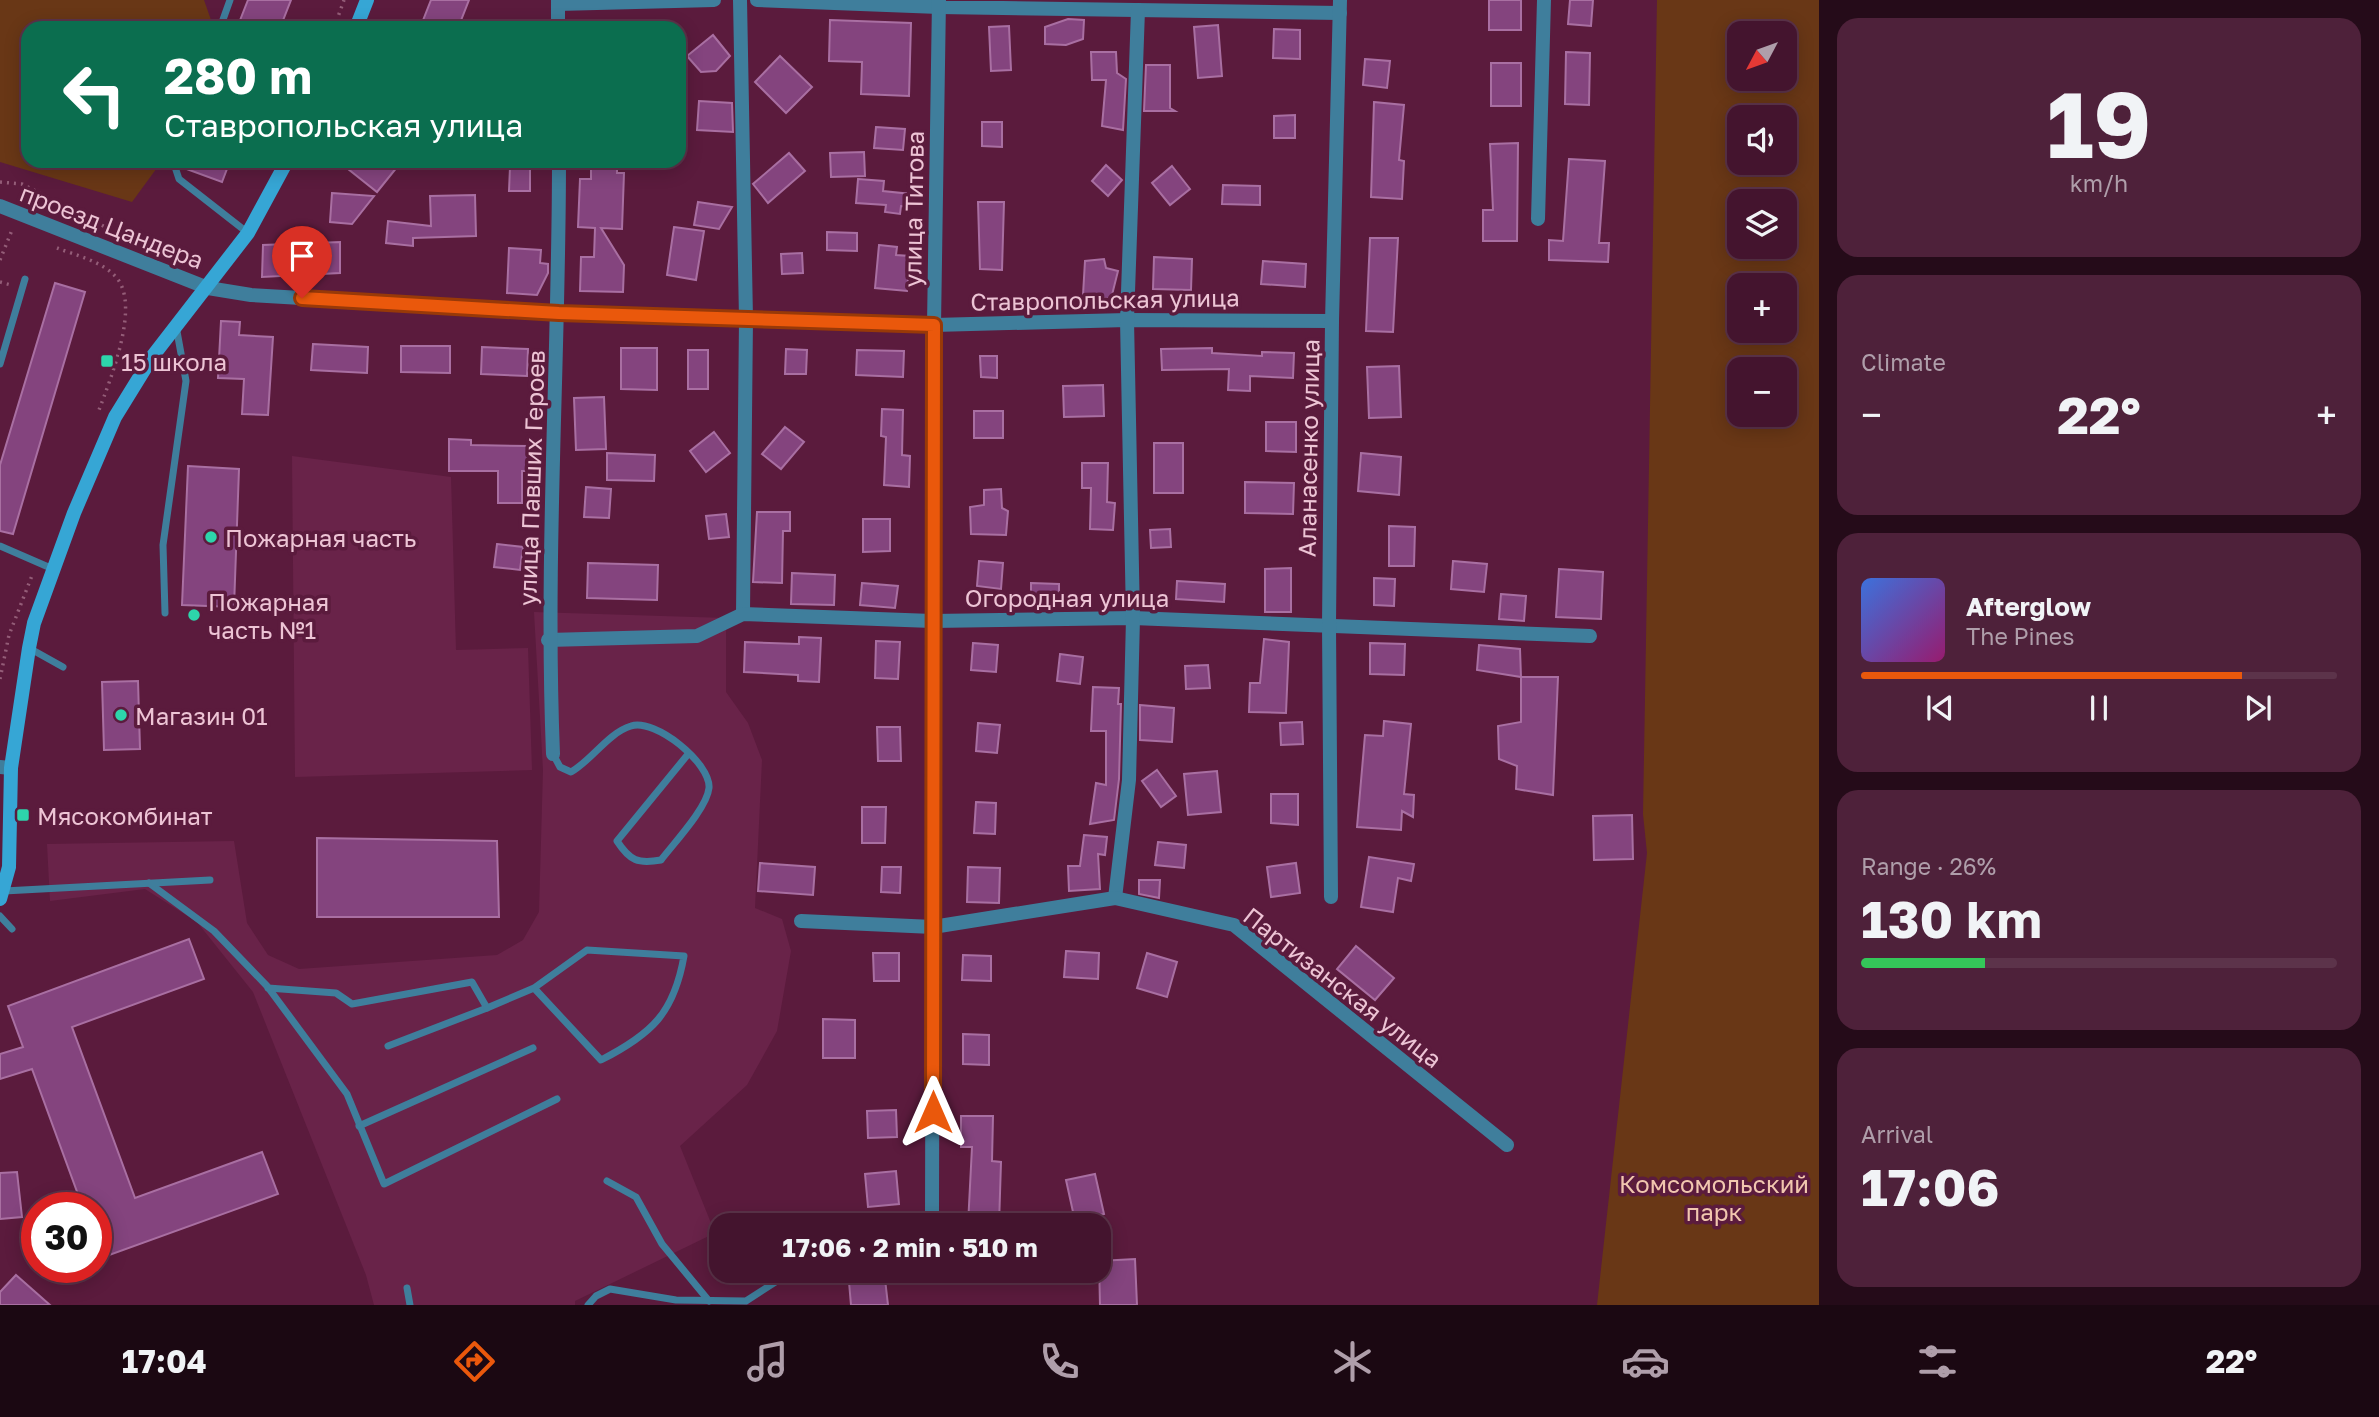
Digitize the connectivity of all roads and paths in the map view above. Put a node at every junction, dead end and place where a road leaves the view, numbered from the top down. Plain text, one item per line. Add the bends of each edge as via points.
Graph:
1 (230, 0) edge
2 (344, 0) edge
3 (714, 0) edge
4 (740, 0) edge
5 (757, 0) edge
6 (1544, 0) edge
7 (365, 1) edge
8 (558, 2) edge
9 (939, 4) edge
10 (1340, 7) edge
11 (1138, 10) junction
12 (222, 21) edge
13 (336, 21) edge
14 (358, 21) edge
15 (558, 21) edge
16 (175, 168) edge
17 (283, 168) edge
18 (558, 168) edge
19 (0, 182) edge
20 (0, 206) edge
21 (1538, 219) dead end
22 (0, 224) edge
23 (12, 230) junction
24 (248, 233) junction
25 (24, 234) dead end
26 (119, 235) dead end
27 (46, 244) dead end
28 (0, 260) edge
29 (25, 279) dead end
30 (208, 288) junction
31 (559, 313) junction
32 (747, 319) junction
33 (1127, 320) junction
34 (1332, 321) junction
35 (176, 325) junction
36 (934, 325) junction
37 (0, 364) edge
38 (95, 421) dead end
39 (0, 546) edge
40 (37, 562) junction
41 (54, 569) junction
42 (165, 613) dead end
43 (743, 614) junction
44 (1133, 618) junction
45 (932, 621) junction
46 (1329, 625) junction
47 (1590, 636) dead end
48 (548, 640) junction
49 (29, 648) junction
50 (63, 667) dead end
51 (0, 679) edge
52 (689, 753) junction
53 (553, 754) joint
54 (6, 768) edge
55 (210, 880) dead end
56 (149, 883) junction
57 (2, 895) edge
58 (1331, 897) dead end
59 (1115, 898) junction
60 (0, 916) edge
61 (801, 921) dead end
62 (933, 927) junction
63 (12, 929) dead end
64 (268, 988) junction
65 (534, 988) junction
66 (487, 1008) junction
67 (388, 1046) dead end
68 (533, 1048) dead end
69 (557, 1099) dead end
70 (359, 1126) junction
71 (1507, 1145) dead end
72 (607, 1181) dead end
73 (927, 1213) edge
74 (774, 1283) edge
75 (407, 1288) dead end
76 (709, 1301) junction
77 (410, 1305) edge
78 (588, 1305) edge

1 - 12 lane
2 - 13 path
3 - 8 street
4 - 32 street
5 - 9 street
6 - 21 street
7 - 14 main road
8 - 15 street
9 - 11 street
9 - 36 street, улица Титова
10 - 11 street
10 - 34 street, Аланасенко улица
11 - 33 street
16 - 24 lane via 179,179
17 - 24 main road
18 - 31 street, улица Павших Героев
19 - 26 path via 22,184
20 - 30 street, проезд Цандера
22 - 23 path
23 - 25 path
23 - 28 path
24 - 30 main road
27 - 38 path via 104,267 117,278 125,299 115,369
29 - 37 lane
30 - 31 street, Ставропольская улица via 251,295
30 - 35 main road
31 - 32 street, Ставропольская улица
31 - 48 street, улица Павших Героев
32 - 36 street, Ставропольская улица
32 - 43 street
33 - 34 street, Ставропольская улица
33 - 36 street, Ставропольская улица
33 - 44 street
34 - 46 street, Аланасенко улица
35 - 41 main road via 115,417
35 - 42 lane via 186,381 163,545
36 - 45 street, улица Титова
39 - 40 lane
40 - 41 lane
40 - 51 path via 9,635
41 - 49 main road
43 - 45 street, Огородная улица
43 - 48 street, Огородная улица via 697,636
44 - 45 street, Огородная улица
44 - 46 street, Огородная улица
44 - 59 street via 1129,780
45 - 62 street, улица Титова
46 - 47 street, Огородная улица
46 - 58 street, Аланасенко улица
48 - 53 street, улица Павших Героев
49 - 50 lane
49 - 54 main road
52 - 52 lane via 709,785 706,800 661,860 642,864 627,856 617,841
52 - 53 lane via 650,726 633,725 619,731 587,763 571,772 560,767
54 - 57 main road via 9,867
55 - 56 lane
56 - 57 lane
56 - 64 lane via 214,931
59 - 62 street, Партизанская улица
59 - 71 street, Партизанская улица via 1234,925
60 - 63 lane
61 - 62 street, Партизанская улица
62 - 73 street, улица Титова
64 - 66 lane via 336,993 352,1004 472,982
64 - 70 lane via 347,1094
65 - 65 lane via 587,950 684,956 668,1009 648,1032 601,1060
65 - 66 lane
66 - 67 lane
68 - 70 lane
69 - 70 lane via 384,1184
72 - 76 lane via 636,1197 662,1244
74 - 76 lane via 746,1301
75 - 77 lane
76 - 78 lane via 610,1289

